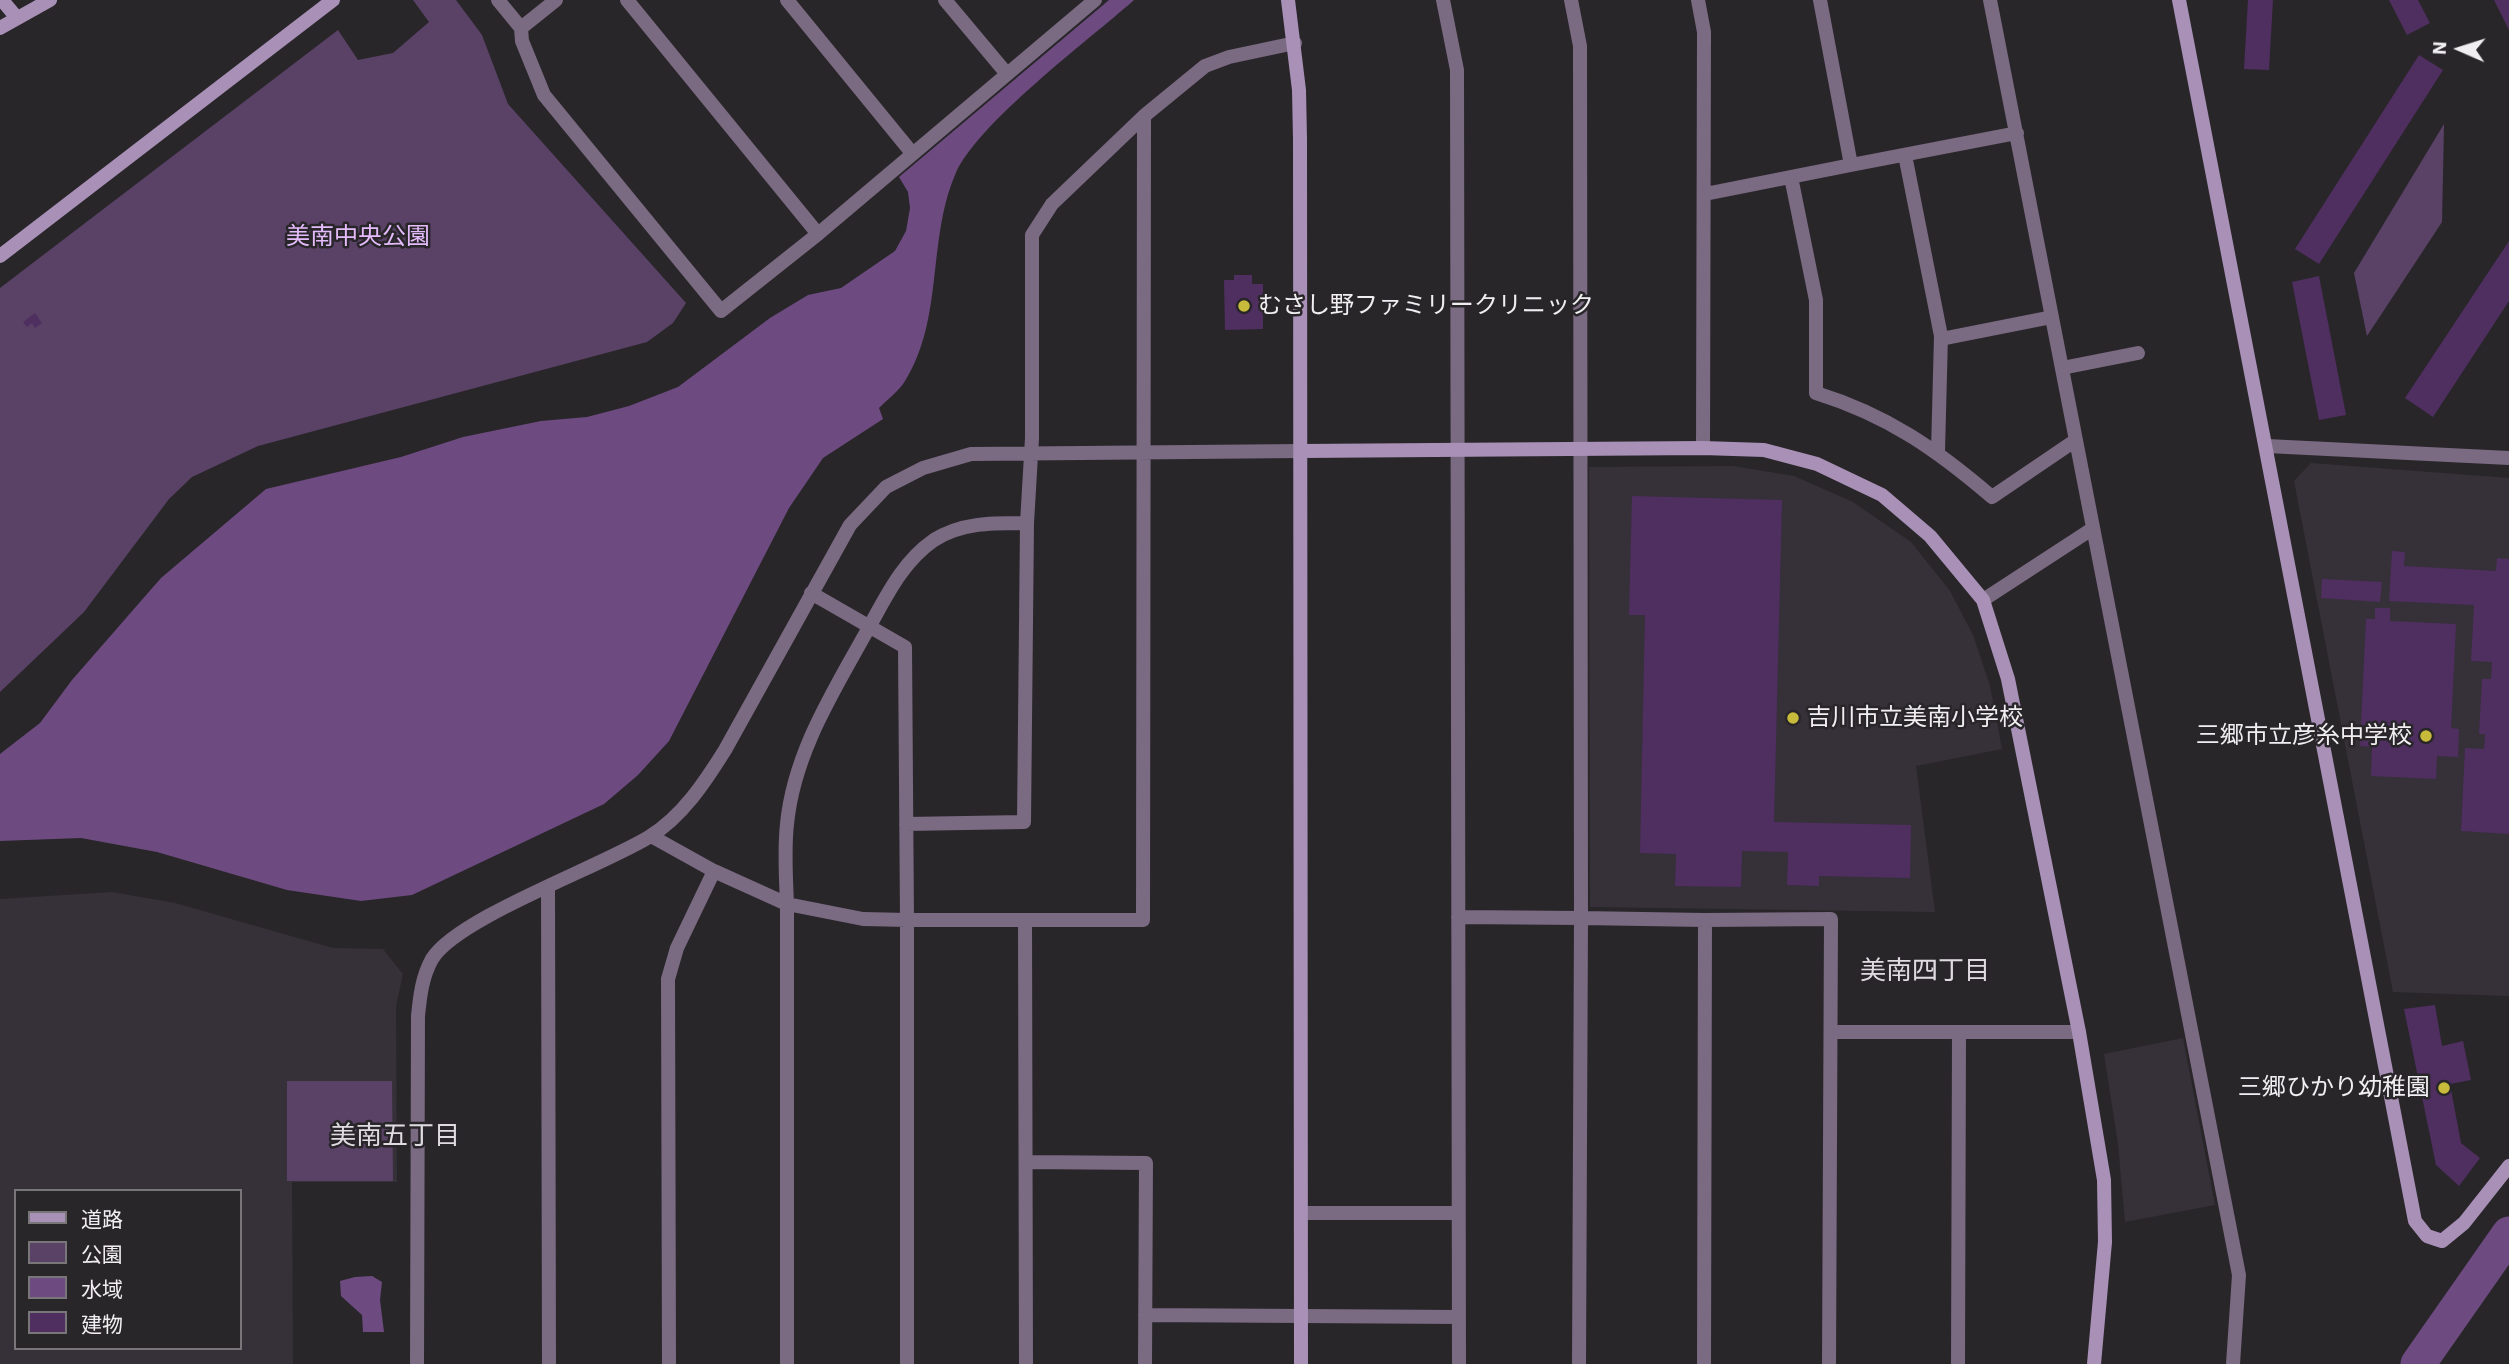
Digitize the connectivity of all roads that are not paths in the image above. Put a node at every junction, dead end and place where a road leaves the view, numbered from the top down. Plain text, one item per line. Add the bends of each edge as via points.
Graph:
1 (2, 0) edge
2 (50, 0) edge
3 (334, 0) edge
4 (498, 0) edge
5 (556, 0) edge
6 (627, 0) edge
7 (787, 0) edge
8 (945, 0) edge
9 (1095, 0) edge
10 (1288, 0) edge
11 (1443, 0) edge
12 (1571, 0) edge
13 (1699, 0) edge
14 (1820, 0) edge
15 (1990, 0) edge
16 (2179, 0) edge
17 (17, 18) junction
18 (0, 28) edge
19 (522, 28) junction
20 (1294, 43) junction
21 (1007, 74) junction
22 (1144, 116) junction
23 (2017, 134) junction
24 (912, 153) junction
25 (1905, 155) junction
26 (1851, 165) junction
27 (1791, 177) junction
28 (1705, 194) junction
29 (818, 233) junction
30 (2, 251) edge
31 (2052, 317) junction
32 (1941, 339) junction
33 (2138, 353) dead end
34 (2062, 368) junction
35 (2076, 440) junction
36 (2267, 446) junction
37 (1703, 447) junction
38 (1579, 449) junction
39 (1301, 451) junction
40 (1457, 451) junction
41 (1031, 452) junction
42 (1144, 452) junction
43 (1938, 452) junction
44 (2509, 458) edge
45 (1027, 523) junction
46 (2092, 529) junction
47 (811, 593) junction
48 (1983, 600) junction
49 (870, 627) junction
50 (906, 824) junction
51 (651, 836) junction
52 (714, 871) junction
53 (548, 888) junction
54 (787, 904) junction
55 (1458, 917) junction
56 (1581, 918) junction
57 (907, 920) junction
58 (1025, 920) junction
59 (1705, 920) junction
60 (1832, 1032) junction
61 (2079, 1032) junction
62 (1959, 1034) junction
63 (1026, 1162) junction
64 (2509, 1166) edge
65 (1301, 1213) junction
66 (1458, 1213) junction
67 (1145, 1315) junction
68 (1301, 1317) junction
69 (1459, 1317) junction
70 (417, 1364) edge
71 (549, 1364) edge
72 (668, 1364) edge
73 (787, 1364) edge
74 (907, 1364) edge
75 (1026, 1364) edge
76 (1145, 1364) edge
77 (1301, 1364) edge
78 (1459, 1364) edge
79 (1579, 1364) edge
80 (1704, 1364) edge
81 (1829, 1364) edge
82 (1958, 1364) edge
83 (2094, 1364) edge
84 (2233, 1364) edge

1 - 17 street
2 - 17 street
3 - 30 street
4 - 19 street
5 - 19 street
6 - 29 street
7 - 24 street
8 - 21 street
9 - 21 street
10 - 20 street
11 - 40 street via 1457,70
12 - 38 street via 1580,46
13 - 28 street via 1704,32
14 - 26 street
15 - 23 street
16 - 36 street
17 - 18 street
19 - 29 street via 522,41 544,95 721,311
20 - 22 street via 1205,66
20 - 39 street via 1300,139
21 - 24 street
22 - 41 street via 1052,204 1032,235
22 - 42 street
23 - 25 street
23 - 31 street
24 - 29 street
25 - 26 street
25 - 32 street
26 - 27 street
27 - 28 street
27 - 43 street via 1816,300 1816,393 1850,403
28 - 37 street
31 - 32 street
31 - 34 street
32 - 43 street
33 - 34 street
34 - 35 street
35 - 43 street via 1992,498
35 - 46 street
36 - 44 street
36 - 64 street via 2415,1221 2427,1236 2442,1241 2464,1223
37 - 38 street
37 - 48 street via 1764,450 1817,464 1882,495 1930,536
38 - 40 street
38 - 56 street
39 - 40 street
39 - 42 street
39 - 65 street
40 - 55 street
41 - 42 street
41 - 45 street
41 - 47 street via 971,454 923,468 886,487 850,525
42 - 58 street via 1143,920
45 - 49 street via 971,525 935,540 908,563
45 - 50 street via 1024,822
46 - 48 street
46 - 84 street via 2239,1275
47 - 49 street
47 - 51 street via 707,779 682,810
48 - 61 street via 2008,679
49 - 50 street via 905,647
49 - 54 street via 818,718 801,762 787,824
50 - 57 street
51 - 52 street
51 - 53 street
52 - 54 street
52 - 72 street via 677,948 668,979
53 - 70 street via 475,922 446,944 433,958 422,984 418,1016
53 - 71 street
54 - 57 street via 863,919
54 - 73 street
55 - 56 street
55 - 66 street
56 - 59 street
56 - 79 street
57 - 58 street
57 - 74 street
58 - 63 street
59 - 60 street via 1831,919
59 - 80 street
60 - 62 street
60 - 81 street
61 - 62 street
61 - 83 street via 2104,1180 2105,1242
62 - 82 street
63 - 67 street via 1146,1163
63 - 75 street
65 - 66 street
65 - 68 street
66 - 69 street
67 - 68 street
67 - 76 street
68 - 69 street
68 - 77 street
69 - 78 street

